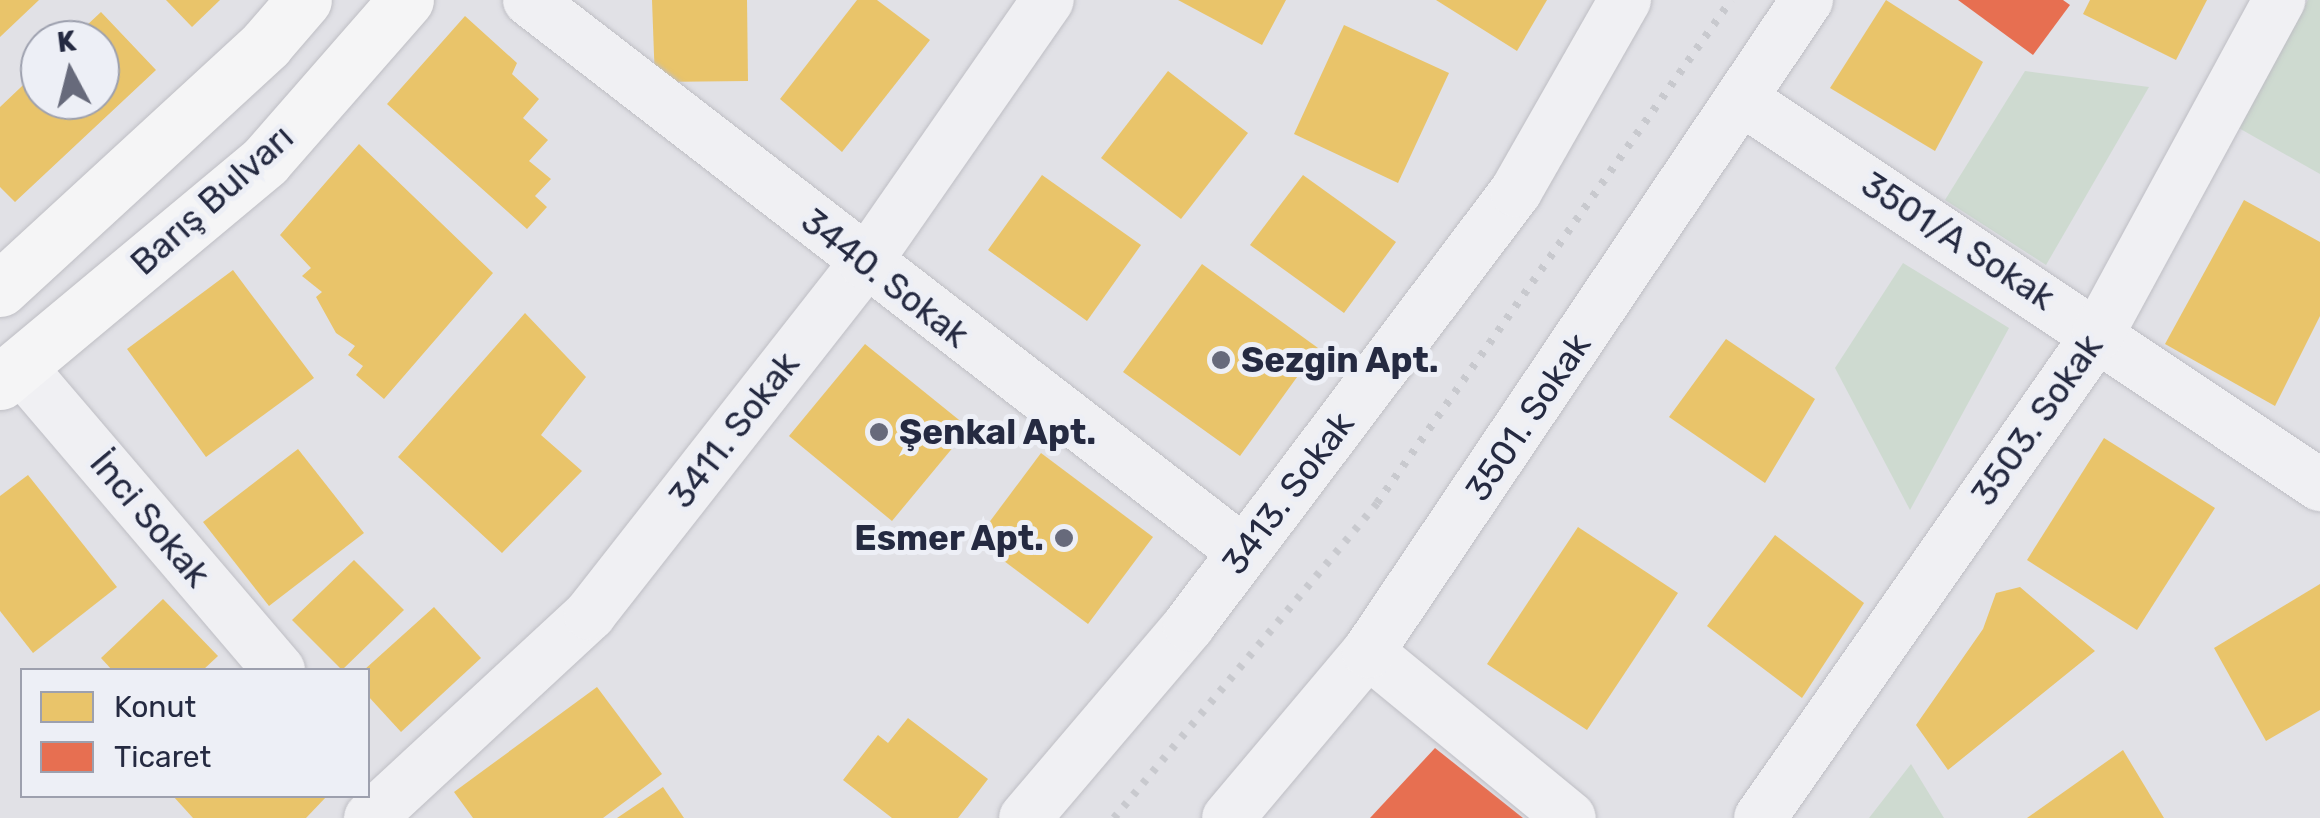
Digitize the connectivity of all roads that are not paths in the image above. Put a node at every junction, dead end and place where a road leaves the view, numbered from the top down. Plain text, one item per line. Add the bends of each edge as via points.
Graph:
1 (304, 0) edge
2 (406, 0) edge
3 (529, 0) edge
4 (1048, 0) edge
5 (1625, 0) edge
6 (1807, 0) edge
7 (2278, 0) edge
8 (1744, 100) junction
9 (864, 263) junction
10 (0, 289) edge
11 (2098, 334) junction
12 (10, 374) edge
13 (2320, 485) edge
14 (1244, 552) junction
15 (1368, 652) junction
16 (278, 668) edge
17 (383, 802) edge
18 (1024, 818) edge
19 (1228, 818) edge
20 (1570, 818) edge
21 (1760, 818) edge

1 - 10 main road via 266,44
2 - 12 main road, Barış Bulvarı via 265,161
3 - 9 street, 3440. Sokak
4 - 9 street, 3411. Sokak
5 - 14 street, 3413. Sokak via 1516,191
6 - 8 street, 3501. Sokak
7 - 11 street, 3503. Sokak
8 - 11 street, 3501/A Sokak
8 - 15 street, 3501. Sokak
9 - 14 street, 3440. Sokak
9 - 17 street, 3411. Sokak via 590,614
11 - 13 street, 3501/A Sokak
11 - 21 street, 3503. Sokak
12 - 16 street, İnci Sokak
14 - 18 street, 3413. Sokak
15 - 19 street, 3501. Sokak
15 - 20 street

